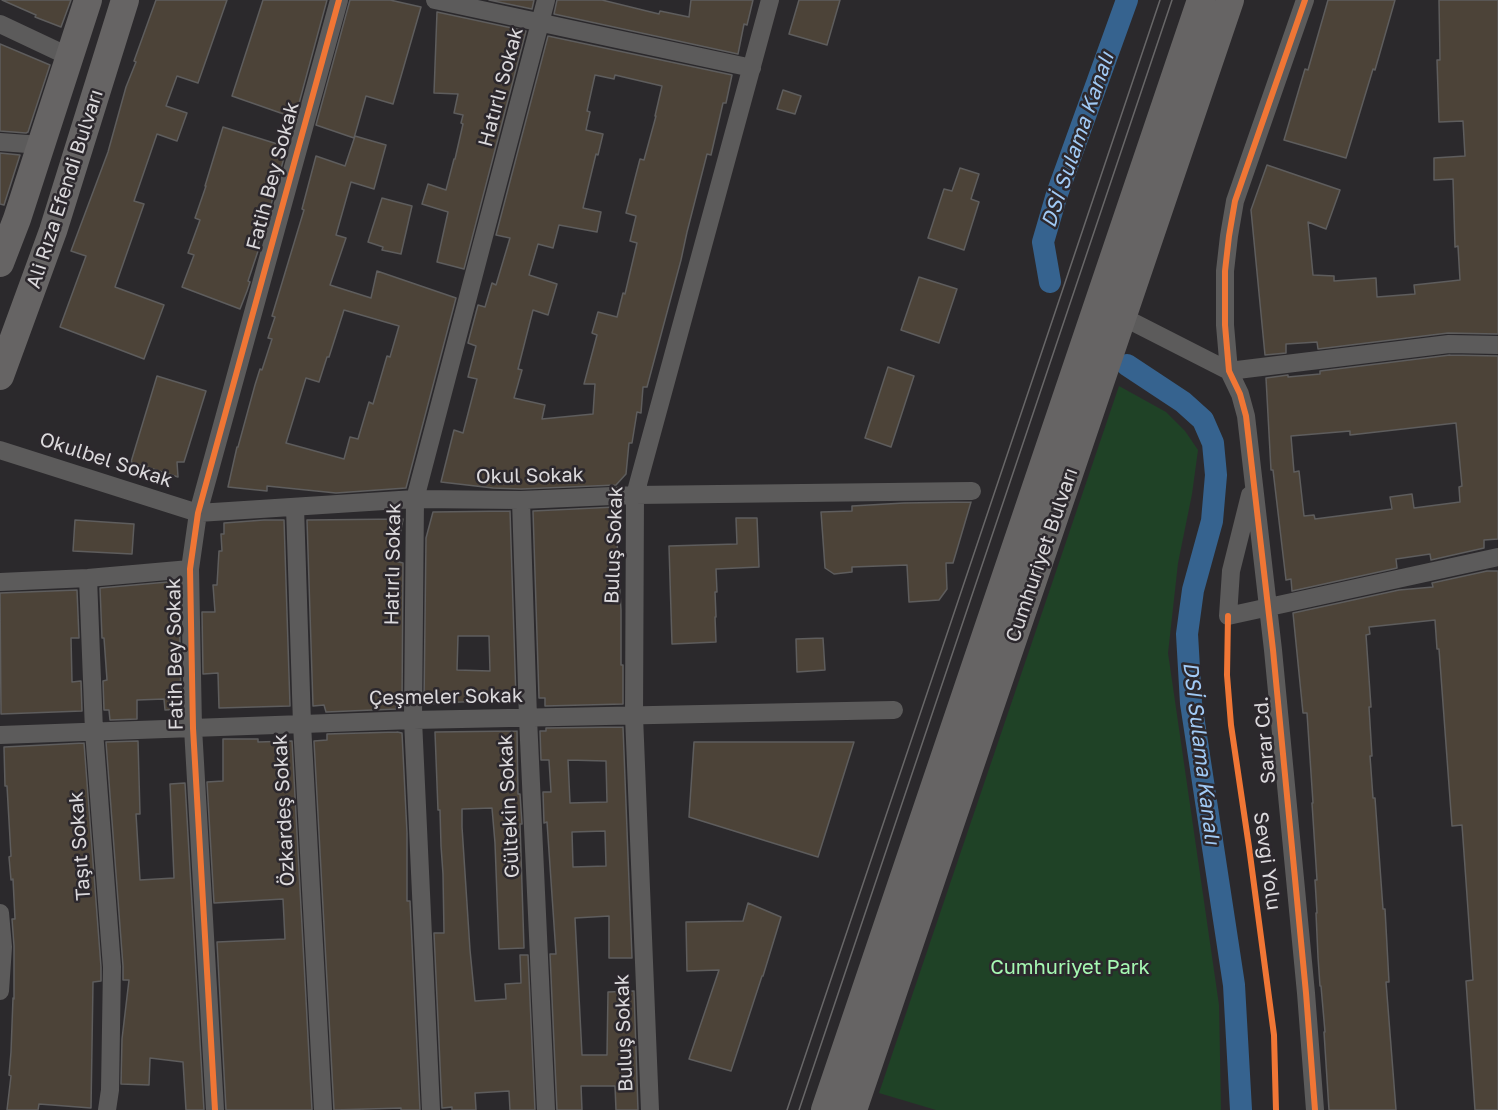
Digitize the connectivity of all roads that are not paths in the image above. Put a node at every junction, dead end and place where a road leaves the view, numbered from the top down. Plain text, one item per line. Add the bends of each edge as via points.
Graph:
1 (88, 0) edge
2 (125, 0) edge
3 (339, 0) edge
4 (435, 0) edge
5 (546, 0) edge
6 (770, 0) edge
7 (1201, 0) edge
8 (1230, 0) edge
9 (1305, 0) edge
10 (541, 23) junction
11 (0, 24) edge
12 (70, 57) junction
13 (752, 68) junction
14 (0, 142) edge
15 (41, 145) junction
16 (0, 263) edge
17 (1123, 317) junction
18 (1498, 345) edge
19 (1229, 371) junction
20 (0, 376) edge
21 (0, 450) edge
22 (1254, 480) junction
23 (972, 491) dead end
24 (635, 495) junction
25 (416, 499) junction
26 (521, 500) junction
27 (295, 507) junction
28 (198, 513) junction
29 (1498, 557) edge
30 (190, 569) junction
31 (88, 578) junction
32 (0, 582) edge
33 (1268, 607) junction
34 (894, 710) dead end
35 (634, 716) junction
36 (528, 718) junction
37 (413, 720) junction
38 (302, 724) junction
39 (193, 728) junction
40 (94, 731) junction
41 (0, 735) edge
42 (0, 913) edge
43 (0, 991) edge
44 (107, 1110) edge
45 (215, 1110) edge
46 (322, 1110) edge
47 (431, 1110) edge
48 (546, 1110) edge
49 (650, 1110) edge
50 (825, 1110) edge
51 (853, 1110) edge
52 (1315, 1110) edge

1 - 12 main road, Ali Rıza Efendi Bulvarı
2 - 20 main road, Ali Rıza Efendi Bulvarı via 53,231
3 - 28 street, Fatih Bey Sokak
4 - 10 street
5 - 10 street, Hatırlı Sokak
6 - 13 street, Buluş Sokak
7 - 50 main road, Cumhuriyet Bulvarı
8 - 17 main road, Cumhuriyet Bulvarı
9 - 19 street, Sarar Cd. via 1235,201 1225,271
10 - 13 street
10 - 25 street, Hatırlı Sokak
11 - 12 street
12 - 15 main road, Ali Rıza Efendi Bulvarı
13 - 24 street, Buluş Sokak
14 - 15 street
15 - 16 main road, Ali Rıza Efendi Bulvarı
17 - 19 street
17 - 51 main road, Cumhuriyet Bulvarı
18 - 19 street via 1449,345
19 - 22 street, Sarar Cd. via 1246,416
21 - 28 street, Okulbel Sokak
22 - 33 street, Sarar Cd.
22 - 33 street via 1231,572 1228,616
23 - 24 street, Okul Sokak
24 - 26 street, Okul Sokak
24 - 35 street, Buluş Sokak
25 - 26 street, Okul Sokak
25 - 27 street, Okul Sokak
25 - 37 street, Hatırlı Sokak
26 - 36 street, Gültekin Sokak
27 - 28 street, Okul Sokak
27 - 38 street, Özkardeş Sokak
28 - 30 street, Fatih Bey Sokak
29 - 33 street
30 - 31 street
30 - 39 street, Fatih Bey Sokak
31 - 32 street
31 - 40 street, Taşıt Sokak
33 - 52 street, Sarar Cd.
34 - 35 street, Çeşmeler Sokak
35 - 36 street, Çeşmeler Sokak
35 - 49 street, Buluş Sokak
36 - 37 street, Çeşmeler Sokak
36 - 48 street, Gültekin Sokak
37 - 38 street, Çeşmeler Sokak
37 - 47 street, Hatırlı Sokak
38 - 39 street, Çeşmeler Sokak
38 - 46 street, Özkardeş Sokak
39 - 40 street, Çeşmeler Sokak
39 - 45 street, Fatih Bey Sokak
40 - 41 street, Çeşmeler Sokak
40 - 44 street, Taşıt Sokak via 112,967
42 - 43 street

